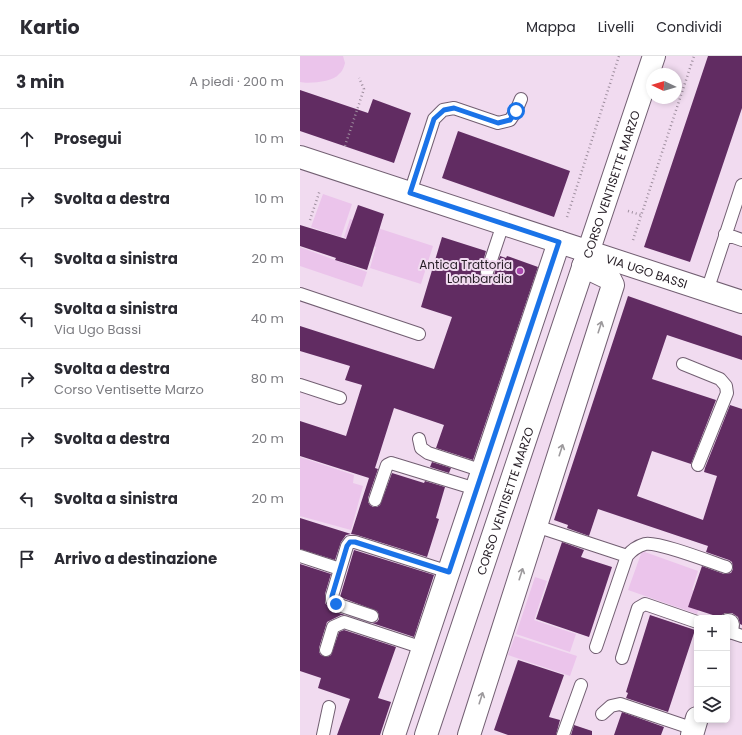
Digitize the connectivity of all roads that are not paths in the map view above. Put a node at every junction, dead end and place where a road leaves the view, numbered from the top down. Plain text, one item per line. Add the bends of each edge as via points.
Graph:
1 (654, 56) edge
2 (521, 99) dead end
3 (300, 157) edge
4 (742, 185) edge
5 (410, 193) junction
6 (503, 224) junction
7 (725, 234) junction
8 (742, 240) edge
9 (559, 242) junction
10 (586, 259) junction
11 (629, 265) junction
12 (487, 272) dead end
13 (613, 285) junction
14 (707, 291) junction
15 (300, 294) edge
16 (742, 302) edge
17 (419, 334) dead end
18 (683, 364) dead end
19 (300, 385) edge
20 (340, 398) dead end
21 (419, 439) dead end
22 (698, 465) dead end
23 (479, 480) junction
24 (375, 500) dead end
25 (536, 526) junction
26 (300, 556) edge
27 (627, 556) junction
28 (726, 567) dead end
29 (340, 569) junction
30 (449, 572) junction
31 (372, 616) dead end
32 (694, 621) edge
33 (596, 647) dead end
34 (423, 648) junction
35 (326, 650) dead end
36 (622, 658) dead end
37 (581, 685) dead end
38 (329, 707) dead end
39 (602, 714) dead end
40 (694, 727) edge
41 (323, 735) edge
42 (394, 735) edge
43 (426, 735) edge
44 (469, 735) edge
45 (564, 735) edge

1 - 10 street, CORSO VENTISETTE MARZO
2 - 5 lane via 510,120 498,123 454,108 444,110 434,119
3 - 5 street, VIA UGO BASSI
4 - 7 lane
5 - 6 street, VIA UGO BASSI
6 - 9 street, VIA UGO BASSI
6 - 12 lane
7 - 8 lane
7 - 14 lane
9 - 10 street, VIA UGO BASSI
9 - 23 street
10 - 11 street, VIA UGO BASSI
10 - 13 street, CORSO VENTISETTE MARZO via 610,279
10 - 43 street, CORSO VENTISETTE MARZO
11 - 13 street
11 - 14 street, VIA UGO BASSI
25 -> 13 street
14 - 16 street, VIA UGO BASSI
15 - 17 lane
18 - 22 lane via 720,379 726,386 727,393 713,438
19 - 20 lane
21 - 23 lane via 421,448 428,453
23 - 24 lane via 391,463 387,465
23 - 30 street
25 - 27 lane
44 -> 25 street
26 - 29 lane
27 - 28 lane via 632,550 645,544 658,545
27 - 33 lane
29 - 30 lane via 347,546 350,542 355,542
29 - 31 lane via 332,600 336,604
30 - 34 street
32 - 36 lane via 645,604 638,608
34 - 35 lane via 344,622 333,627
34 - 42 street
37 - 45 lane
38 - 41 lane
39 - 40 lane via 611,706 620,704

